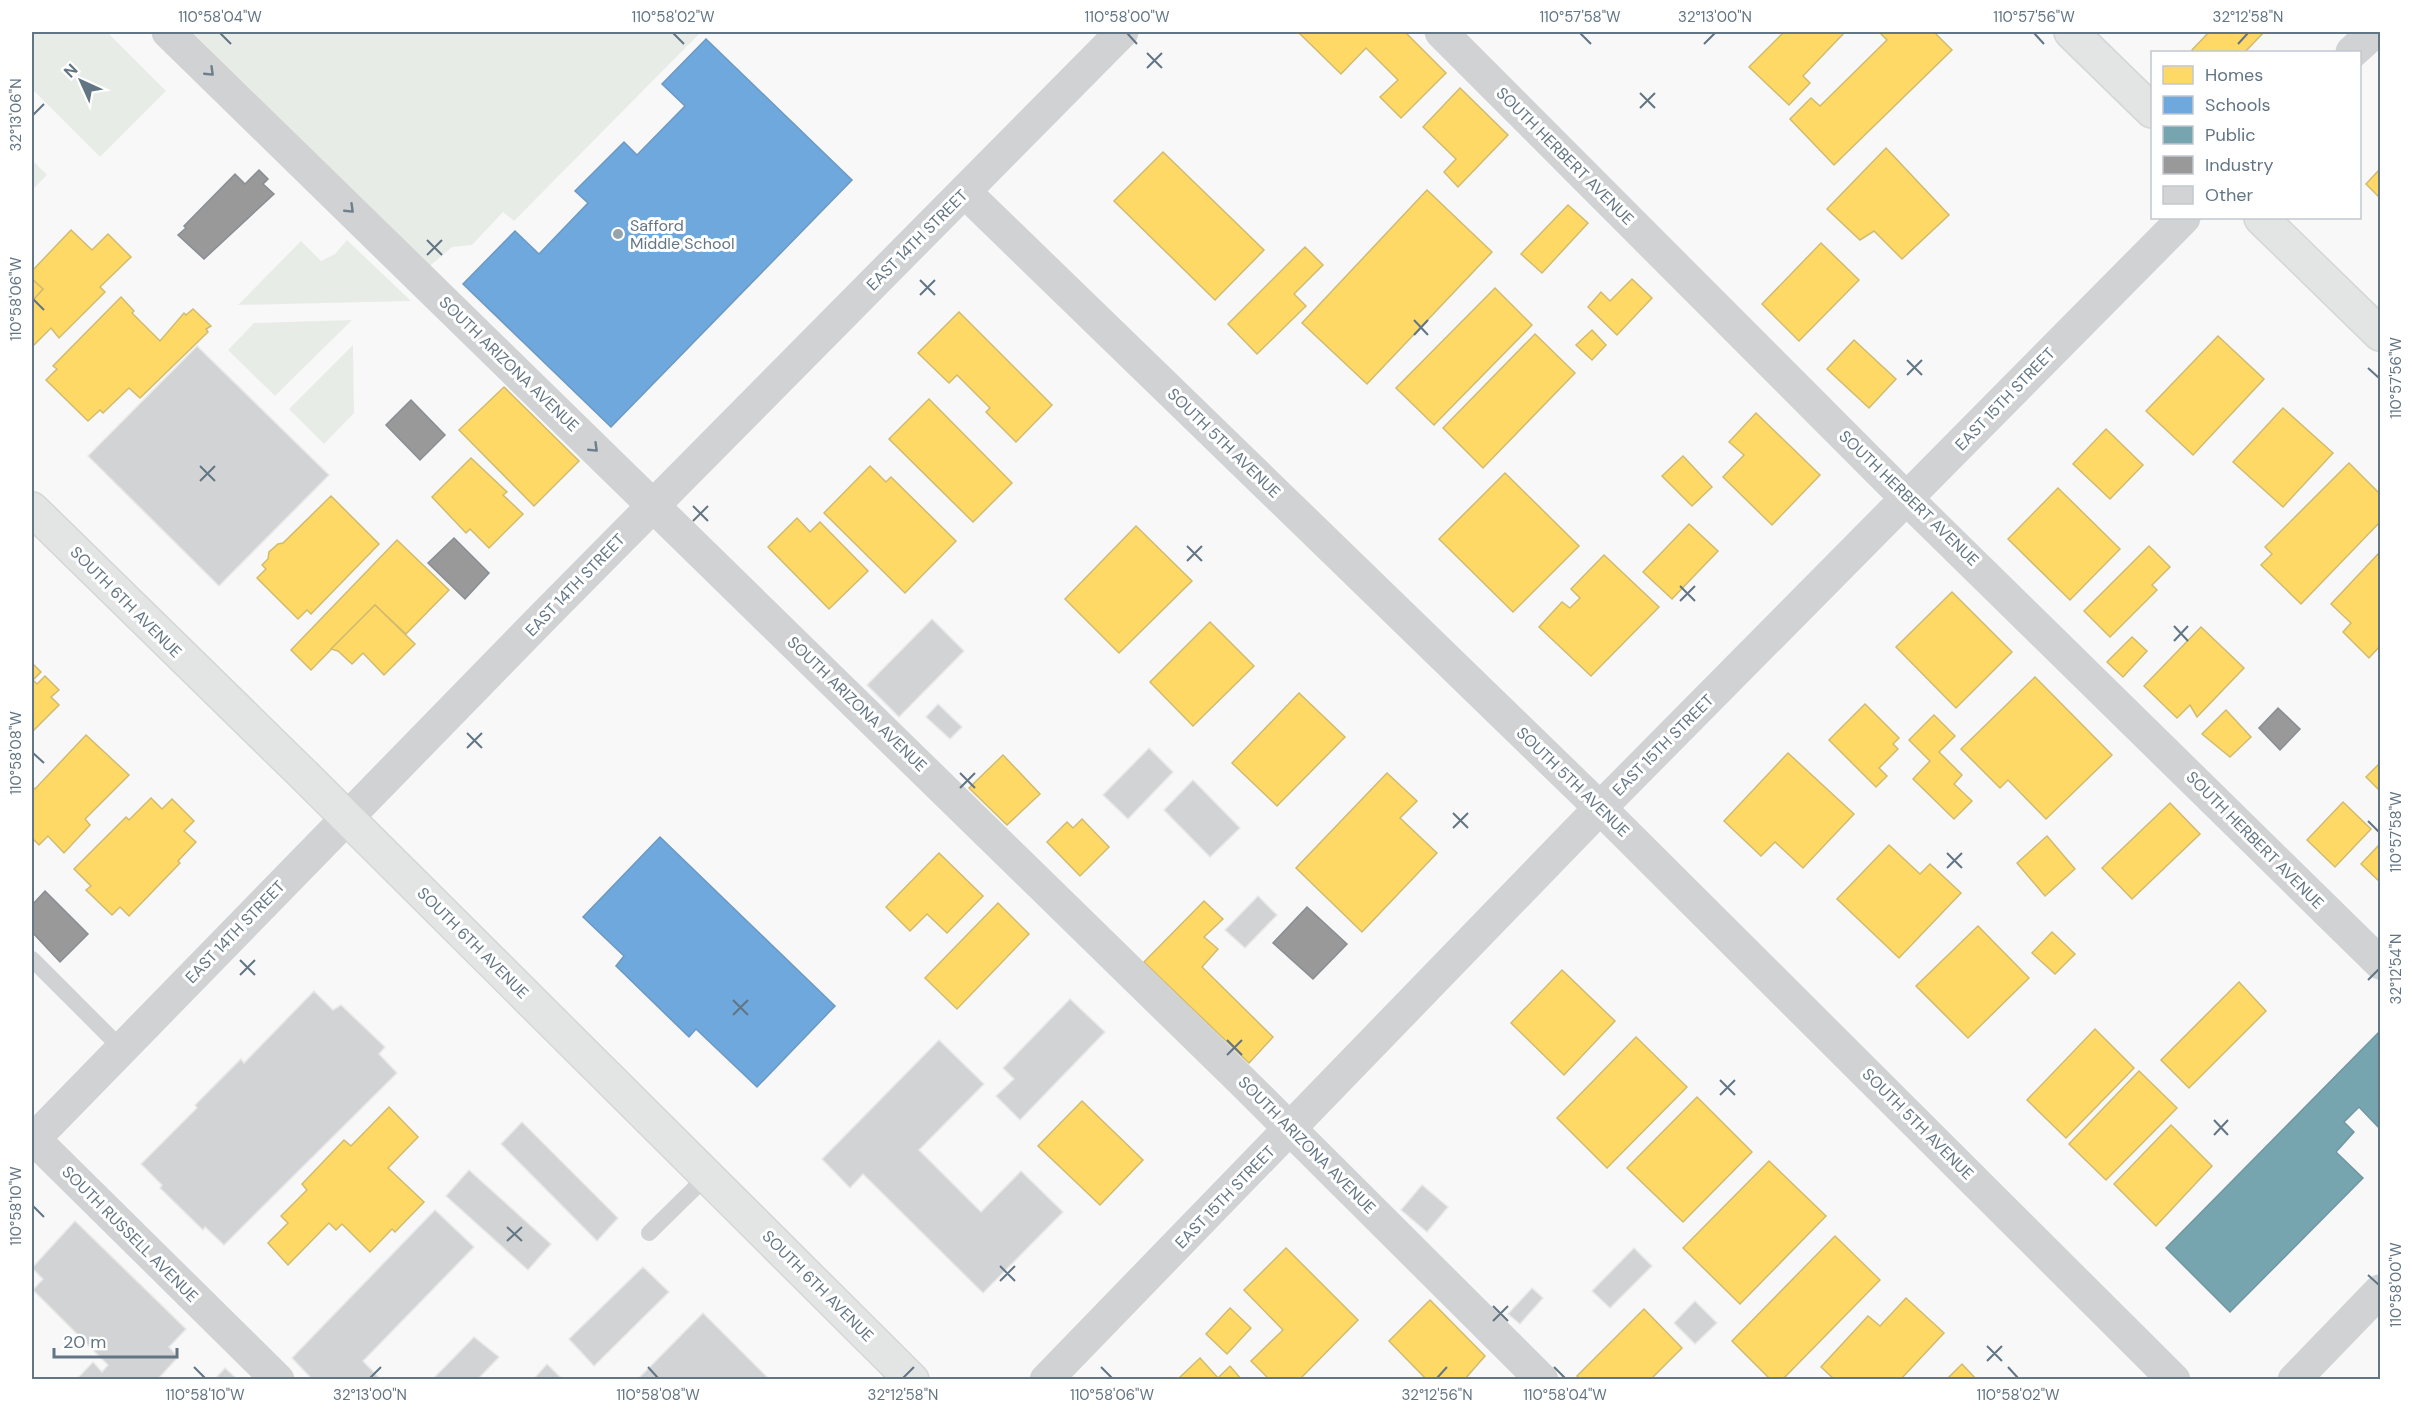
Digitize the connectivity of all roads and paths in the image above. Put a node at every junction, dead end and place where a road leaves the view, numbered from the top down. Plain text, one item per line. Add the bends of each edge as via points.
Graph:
1 (168, 32) edge
2 (1122, 32) edge
3 (1440, 32) edge
4 (2071, 32) edge
5 (2374, 32) edge
6 (2353, 51) edge
7 (2151, 110) edge
8 (965, 192) junction
9 (2183, 219) edge
10 (2262, 219) edge
11 (2380, 334) edge
12 (1907, 499) junction
13 (653, 505) junction
14 (32, 509) edge
15 (1600, 808) junction
16 (347, 818) junction
17 (32, 959) edge
18 (2380, 963) edge
19 (122, 1049) junction
20 (1291, 1129) junction
21 (33, 1140) edge
22 (707, 1176) junction
23 (649, 1233) dead end
24 (2380, 1291) edge
25 (278, 1380) edge
26 (912, 1380) edge
27 (1046, 1380) edge
28 (1542, 1380) edge
29 (2174, 1380) edge
30 (2294, 1380) edge

1 -> 13 street, SOUTH ARIZONA AVENUE
2 - 8 street, EAST 14TH STREET
3 - 12 street, SOUTH HERBERT AVENUE
4 - 7 main road
5 - 6 street
8 - 13 street, EAST 14TH STREET
8 - 15 street, SOUTH 5TH AVENUE
9 - 12 street, EAST 15TH STREET
10 - 11 main road
12 - 15 street, EAST 15TH STREET
12 - 18 street, SOUTH HERBERT AVENUE
13 - 16 street, EAST 14TH STREET
13 - 20 street, SOUTH ARIZONA AVENUE
14 - 16 main road, SOUTH 6TH AVENUE
15 - 20 street, EAST 15TH STREET
15 - 29 street, SOUTH 5TH AVENUE
16 - 19 street, EAST 14TH STREET
16 - 22 main road, SOUTH 6TH AVENUE
17 - 19 lane
19 - 21 street, EAST 14TH STREET
20 - 27 street, EAST 15TH STREET
20 - 28 street, SOUTH ARIZONA AVENUE
21 - 25 street, SOUTH RUSSELL AVENUE
22 - 23 lane
22 - 26 main road, SOUTH 6TH AVENUE
24 - 30 street

